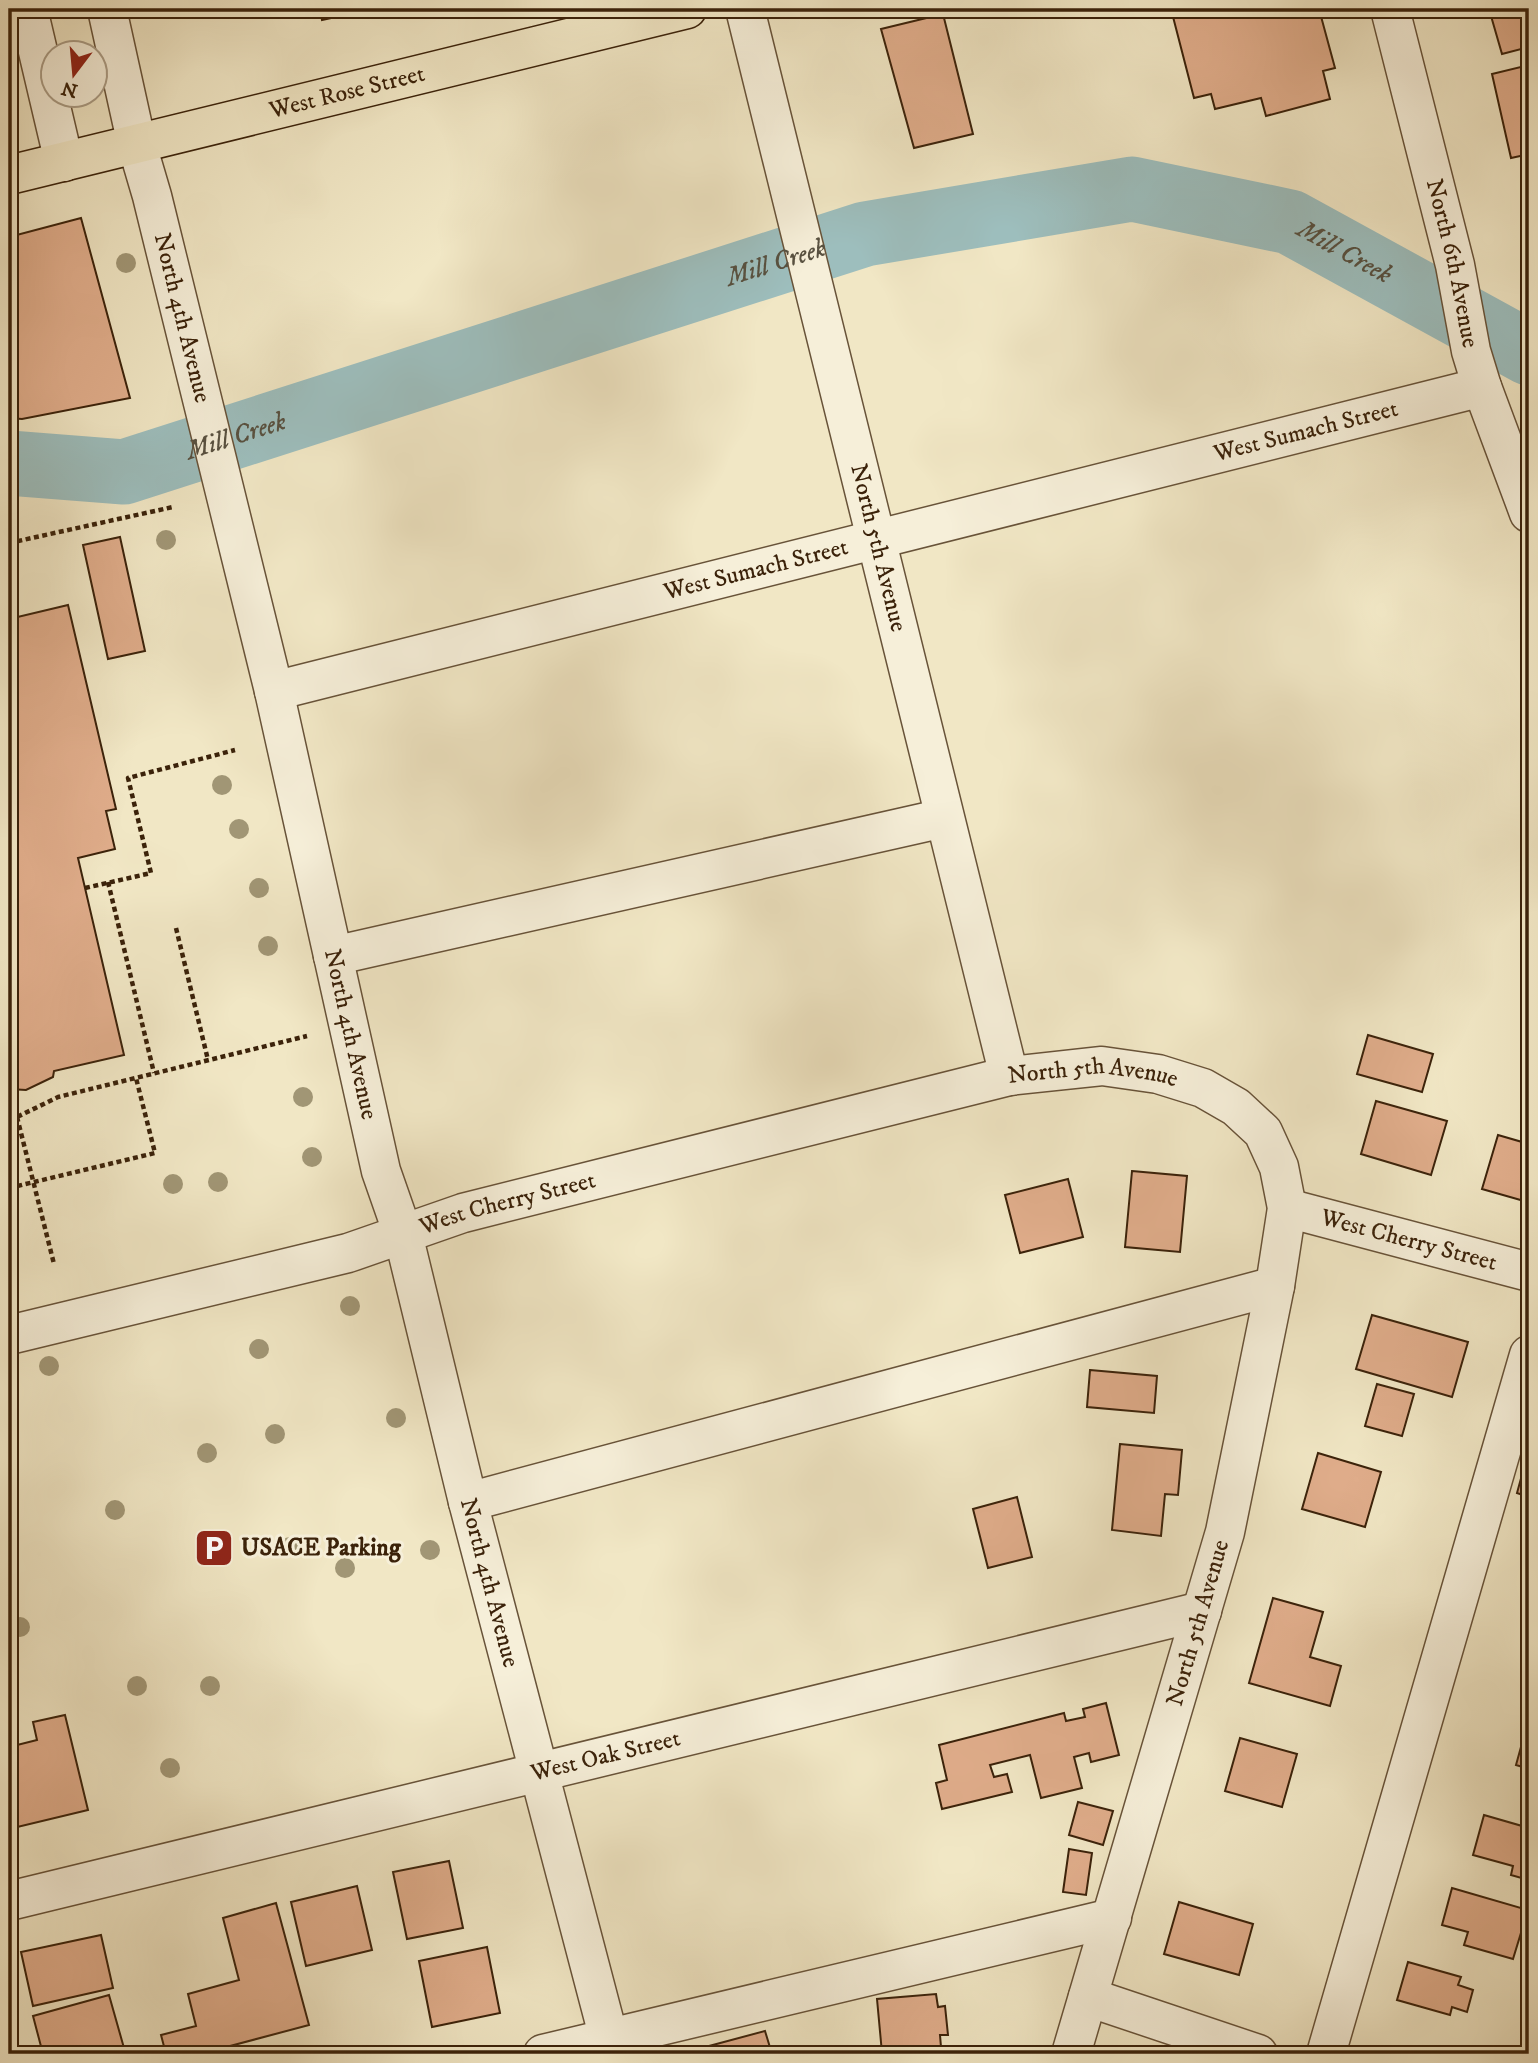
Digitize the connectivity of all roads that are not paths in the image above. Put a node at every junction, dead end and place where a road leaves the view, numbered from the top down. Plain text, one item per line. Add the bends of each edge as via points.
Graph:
1 (28, 9) edge
2 (107, 9) edge
3 (687, 9) edge
4 (745, 9) edge
5 (1390, 9) edge
6 (137, 145) junction
7 (64, 162) junction
8 (9, 175) edge
9 (1482, 387) junction
10 (1529, 513) edge
11 (875, 540) junction
12 (274, 691) junction
13 (944, 818) junction
14 (333, 956) junction
15 (1009, 1076) junction
16 (1287, 1208) junction
17 (403, 1234) junction
18 (1529, 1272) edge
19 (1275, 1286) junction
20 (9, 1335) edge
21 (1529, 1354) edge
22 (468, 1502) junction
23 (1202, 1611) junction
24 (540, 1772) junction
25 (9, 1901) edge
26 (1112, 1918) junction
27 (1088, 1997) junction
28 (611, 2046) edge
29 (543, 2054) edge
30 (1071, 2054) edge
31 (1258, 2054) edge
32 (1326, 2054) edge

1 - 7 street
2 - 6 street, North 4th Avenue
3 - 6 main road, West Rose Street
4 - 11 street, North 5th Avenue
5 - 9 street, North 6th Avenue
6 - 7 main road, West Rose Street
6 - 12 street, North 4th Avenue
7 - 8 main road, West Rose Street
9 - 10 street, North 6th Avenue
9 - 11 street, West Sumach Street
11 - 12 street, West Sumach Street
11 - 13 street, North 5th Avenue
12 - 14 street, North 4th Avenue
13 - 14 street
13 - 15 street, North 5th Avenue
14 - 17 street, North 4th Avenue via 381,1171
15 - 16 street, North 5th Avenue via 1102,1066 1158,1074 1203,1088 1236,1107 1263,1132 1279,1167
15 - 17 street, West Cherry Street via 463,1213
16 - 18 street, West Cherry Street
16 - 19 street, North 5th Avenue
17 - 20 street, West Cherry Street via 348,1253
17 - 22 street, North 4th Avenue
19 - 22 street
19 - 23 street, North 5th Avenue via 1224,1532
21 - 32 street
22 - 24 street, North 4th Avenue
23 - 24 street, West Oak Street
23 - 26 street, North 5th Avenue
24 - 25 street, West Oak Street
24 - 28 street, North 4th Avenue
26 - 27 street, North 5th Avenue
26 - 28 street
27 - 30 street, North 5th Avenue
27 - 31 street
28 - 29 street

